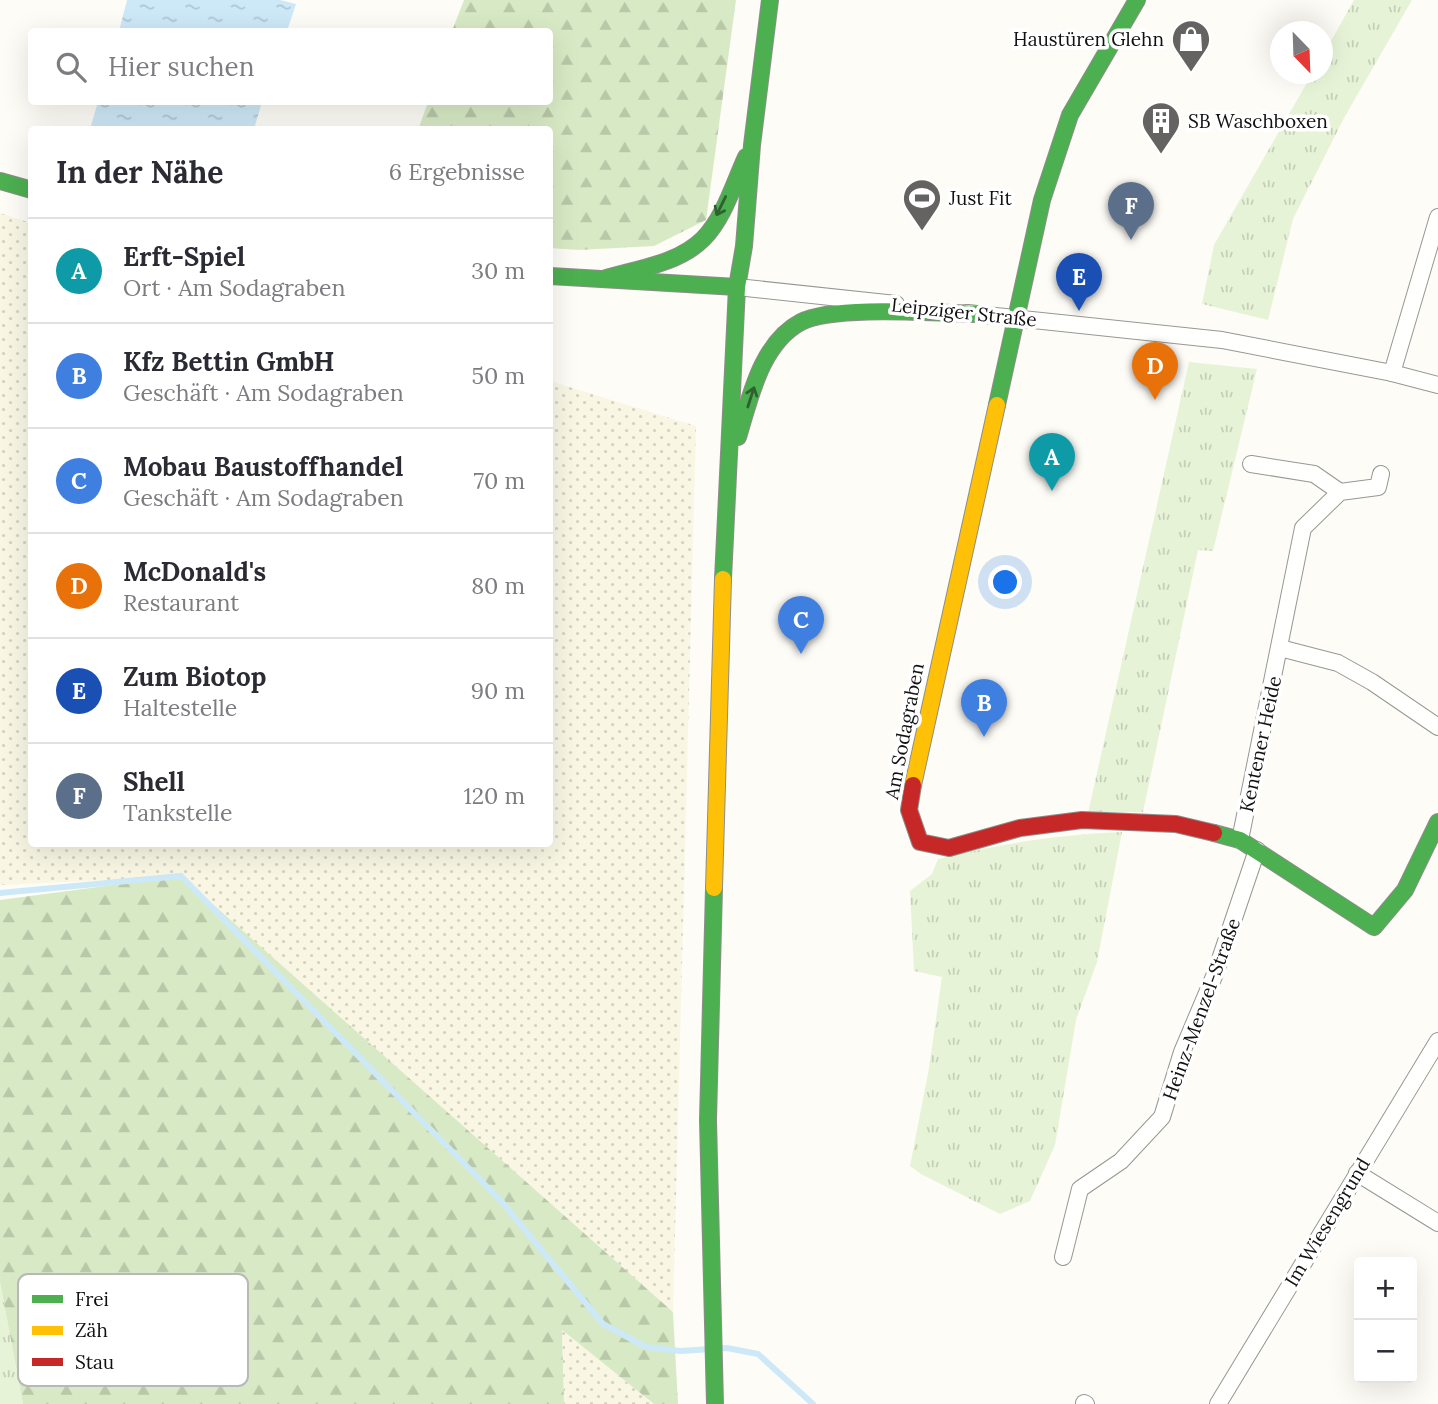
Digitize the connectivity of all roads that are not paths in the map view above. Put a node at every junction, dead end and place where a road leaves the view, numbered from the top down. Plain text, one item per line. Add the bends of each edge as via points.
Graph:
1 (770, 0) edge
2 (1137, 0) edge
3 (752, 145) junction
4 (0, 181) edge
5 (28, 189) edge
6 (1438, 217) edge
7 (553, 276) edge
8 (603, 279) junction
9 (737, 287) junction
10 (976, 314) junction
11 (1015, 318) junction
12 (1392, 373) junction
13 (1438, 386) edge
14 (730, 462) junction
15 (1251, 464) dead end
16 (1381, 474) dead end
17 (1340, 492) junction
18 (1280, 648) junction
19 (1438, 727) edge
20 (1438, 822) edge
21 (1240, 840) junction
22 (1257, 850) junction
23 (1438, 1041) edge
24 (1357, 1172) junction
25 (1438, 1223) edge
26 (1063, 1257) dead end
27 (715, 1404) edge
28 (1218, 1404) edge

1 - 3 main road
2 - 11 main road via 1070,115 1042,200
3 -> 8 main road via 702,239 673,257
3 - 9 main road
4 - 5 main road
6 - 12 street
7 - 8 main road
8 - 9 main road
9 - 10 street, Leipziger Straße
9 - 14 main road
10 - 11 street, Leipziger Straße
14 -> 10 main road via 760,371 772,350 801,322 861,314
11 - 12 street, Leipziger Straße via 1222,340
11 - 21 main road, Am Sodagraben via 917,764 909,810 920,842 949,848 1020,828 1082,820 1176,824
12 - 13 street, Leipziger Straße
14 - 27 main road via 723,563 708,1120
15 - 17 street via 1314,474
16 - 17 street via 1378,486
17 - 18 street, Kentener Heide via 1303,528
18 - 19 street, Kentener Heide via 1338,663
18 - 21 street, Kentener Heide
20 - 22 main road, Am Sodagraben via 1405,890 1374,927
21 - 22 main road, Am Sodagraben
22 - 26 street, Heinz-Menzel-Straße via 1162,1117 1121,1161 1080,1189
23 - 24 street, Im Wiesengrund
24 - 25 street
24 - 28 street, Im Wiesengrund

